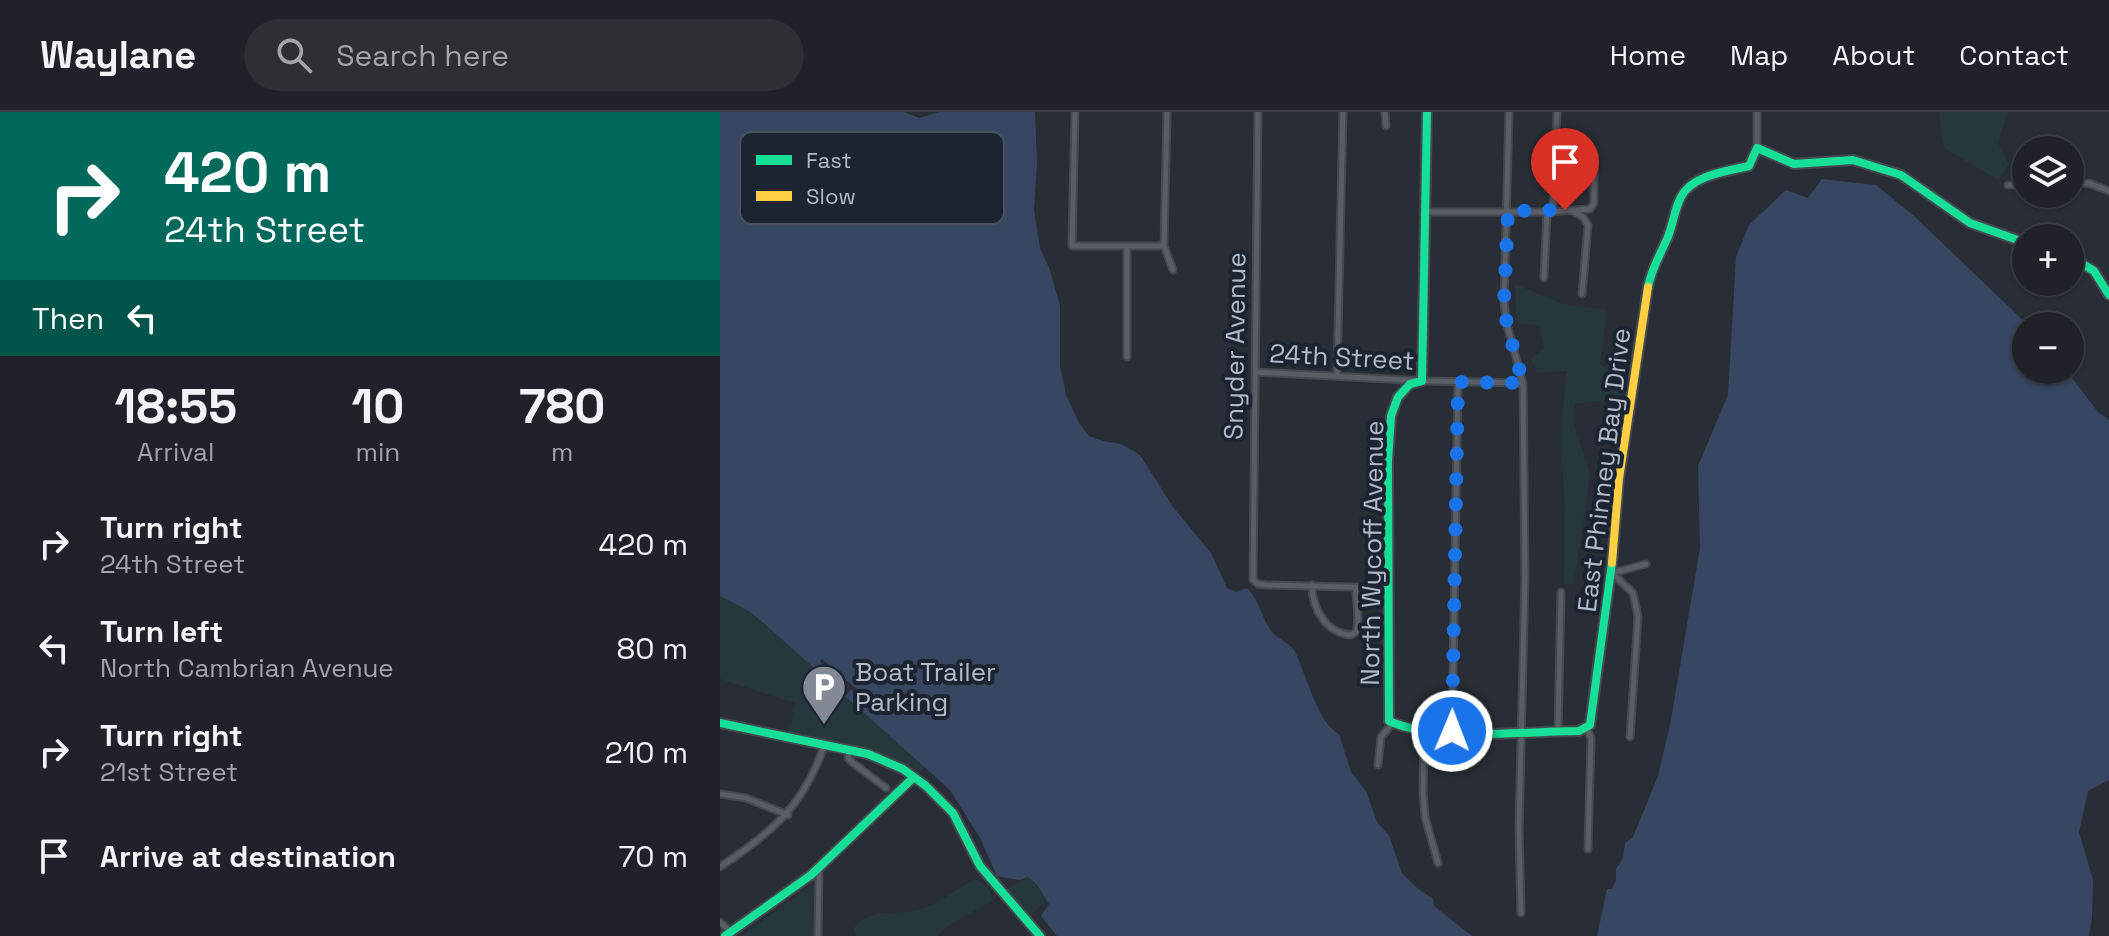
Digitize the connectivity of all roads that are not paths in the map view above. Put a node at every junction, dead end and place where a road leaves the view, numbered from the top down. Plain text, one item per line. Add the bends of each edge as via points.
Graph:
1 (1075, 112) edge
2 (1167, 112) edge
3 (1258, 112) edge
4 (1343, 112) edge
5 (1385, 112) edge
6 (1427, 112) edge
7 (1509, 112) edge
8 (1557, 112) edge
9 (1757, 112) edge
10 (1386, 126) dead end
11 (1757, 148) junction
12 (1594, 154) dead end
13 (2084, 183) edge
14 (2008, 185) dead end
15 (2012, 185) edge
16 (2109, 191) edge
17 (1508, 211) junction
18 (1427, 212) junction
19 (1547, 212) junction
20 (1573, 212) junction
21 (2012, 239) edge
22 (1164, 246) junction
23 (1127, 248) junction
24 (2084, 263) edge
25 (1173, 270) dead end
26 (1544, 278) dead end
27 (1582, 294) dead end
28 (2109, 295) edge
29 (1127, 357) dead end
30 (1255, 372) junction
31 (1337, 376) junction
32 (1422, 381) junction
33 (1458, 382) junction
34 (1523, 383) junction
35 (1646, 564) dead end
36 (1611, 573) junction
37 (1312, 585) junction
38 (1356, 587) junction
39 (1388, 588) junction
40 (1561, 592) dead end
41 (720, 723) edge
42 (1392, 724) junction
43 (1587, 728) junction
44 (1424, 730) junction
45 (1452, 731) junction
46 (1558, 731) junction
47 (1521, 732) junction
48 (1630, 737) dead end
49 (824, 746) junction
50 (849, 750) junction
51 (1378, 765) dead end
52 (914, 777) junction
53 (886, 788) dead end
54 (720, 794) edge
55 (788, 815) junction
56 (1588, 849) dead end
57 (1438, 863) dead end
58 (720, 867) edge
59 (819, 868) junction
60 (1521, 913) dead end
61 (720, 922) edge
62 (728, 934) edge
63 (818, 936) edge
64 (1040, 936) edge

1 - 23 street via 1072,246
2 - 22 street
3 - 30 street, Snyder Avenue
4 - 31 street
5 - 10 street
6 - 18 street
7 - 17 street
8 - 19 street via 1553,204
9 - 11 street
11 - 21 street via 1794,164 1853,160 1901,175 1970,223
11 - 36 street, East Phinney Bay Drive via 1749,166 1706,177 1687,188 1650,276
12 - 20 street via 1594,203
13 - 16 street
14 - 15 street
17 - 18 street
17 - 19 street
17 - 34 street via 1504,303
18 - 32 street
19 - 20 street
19 - 26 street
20 - 27 street via 1588,225
22 - 23 street
22 - 25 street
23 - 29 street
24 - 28 street
30 - 31 street, 24th Street
30 - 37 street, Snyder Avenue via 1253,580 1262,585
31 - 32 street, 24th Street
32 - 33 street, 24th Street
32 - 39 street, North Wycoff Avenue via 1410,384 1398,397 1391,416
33 - 34 street, 24th Street
33 - 45 street
34 - 47 street
35 - 36 street
36 - 43 street, East Phinney Bay Drive
36 - 48 street via 1633,593 1638,617
37 - 38 street
37 - 38 street via 1319,615 1351,635 1358,623
38 - 39 street
39 - 42 street, North Wycoff Avenue
40 - 46 street
41 - 49 street
42 - 44 street
42 - 51 street, North Wycoff Avenue via 1381,737
43 - 46 street
43 - 56 street, East Phinney Bay Drive
44 - 45 street
44 - 57 street via 1423,792
45 - 47 street
46 - 47 street
47 - 60 street
49 - 50 street
49 - 55 street via 811,780
50 - 52 street via 890,762
50 - 53 street via 848,758
52 - 59 street
52 - 64 street via 953,813 980,866
54 - 55 street
55 - 58 street
59 - 62 street
59 - 63 street
61 - 62 street

